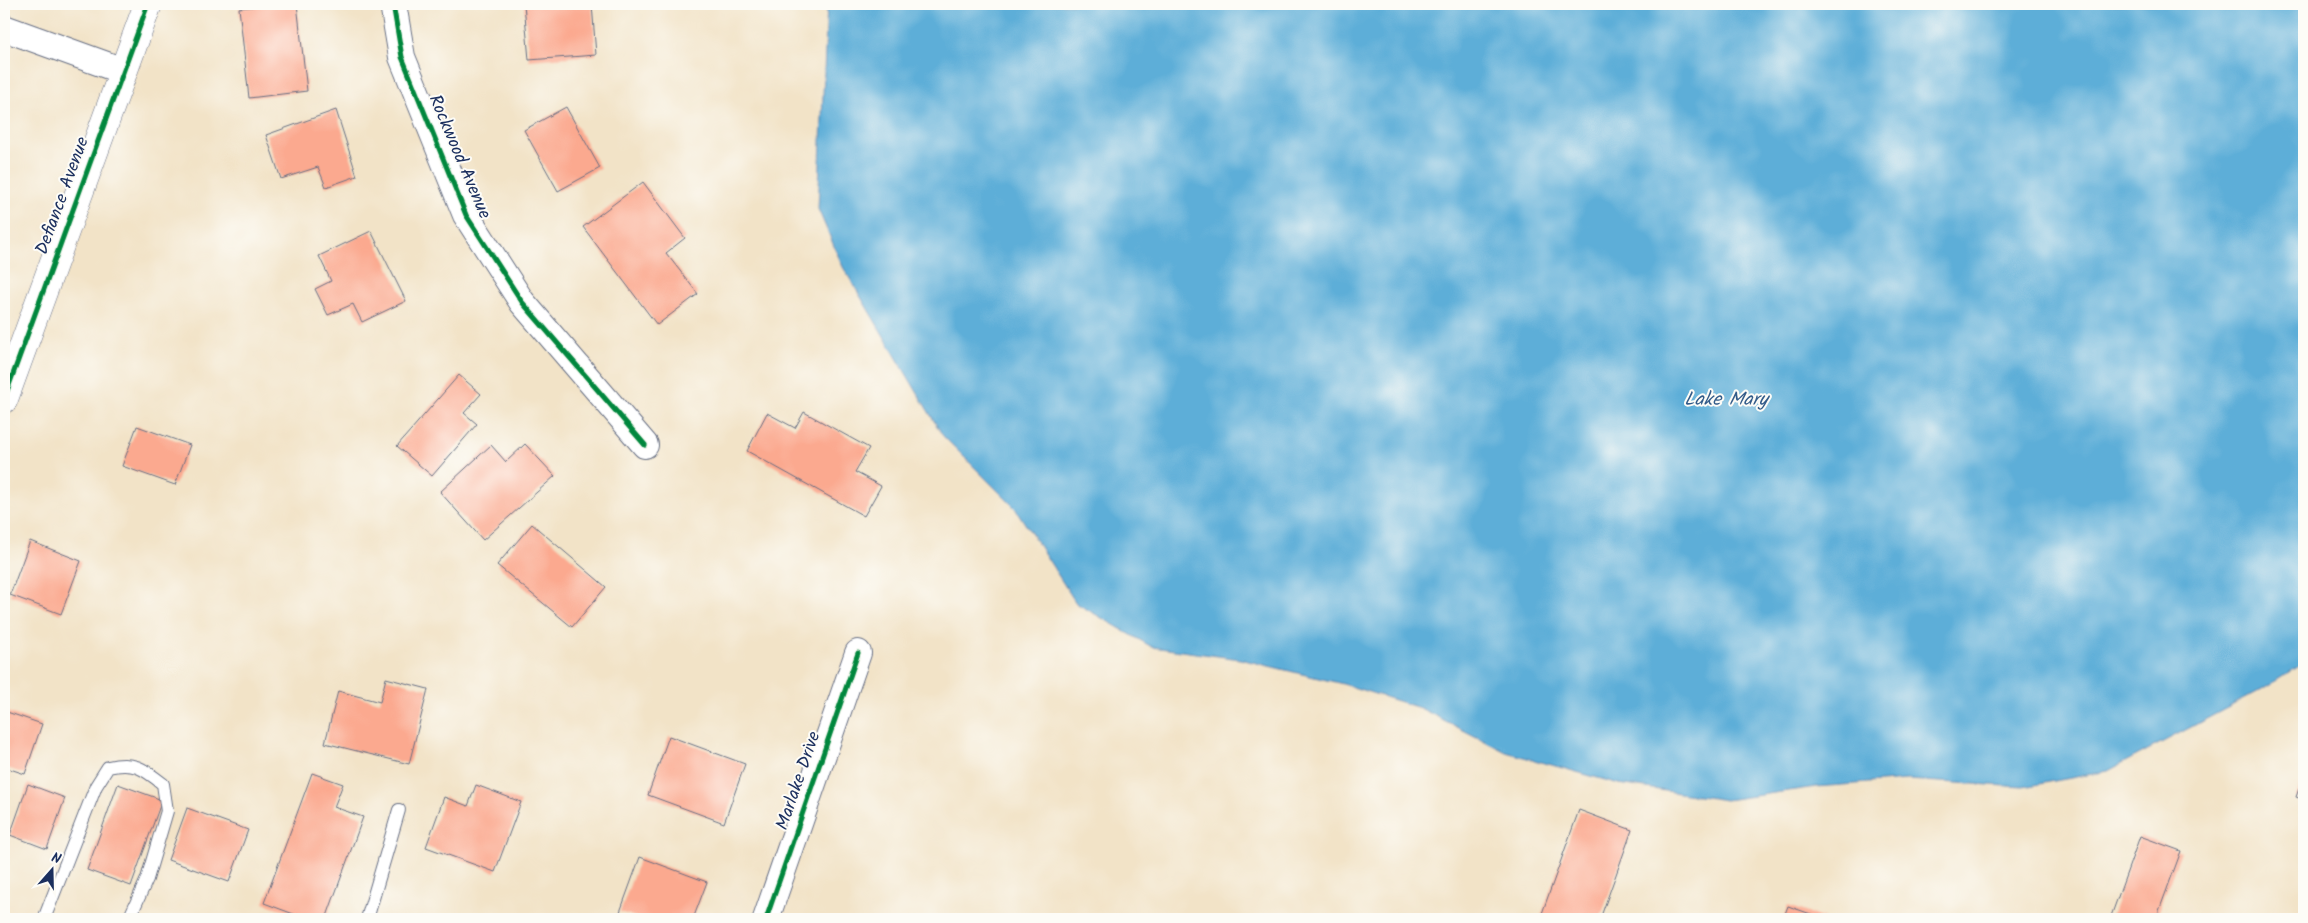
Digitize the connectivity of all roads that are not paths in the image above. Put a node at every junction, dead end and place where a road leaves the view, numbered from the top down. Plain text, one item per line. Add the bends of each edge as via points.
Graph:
1 (148, 4) edge
2 (393, 4) edge
3 (4, 28) edge
4 (124, 70) junction
5 (4, 399) edge
6 (645, 445) dead end
7 (858, 653) dead end
8 (399, 810) dead end
9 (44, 919) edge
10 (129, 919) edge
11 (367, 919) edge
12 (766, 919) edge

1 - 4 street, Defiance Avenue
2 - 6 street, Rockwood Avenue via 402,57 466,215 522,302
3 - 4 street
4 - 5 street, Defiance Avenue
7 - 12 street, Marlake Drive
8 - 11 lane
9 - 10 lane via 96,786 108,767 125,763 147,771 163,784 167,811 147,879

